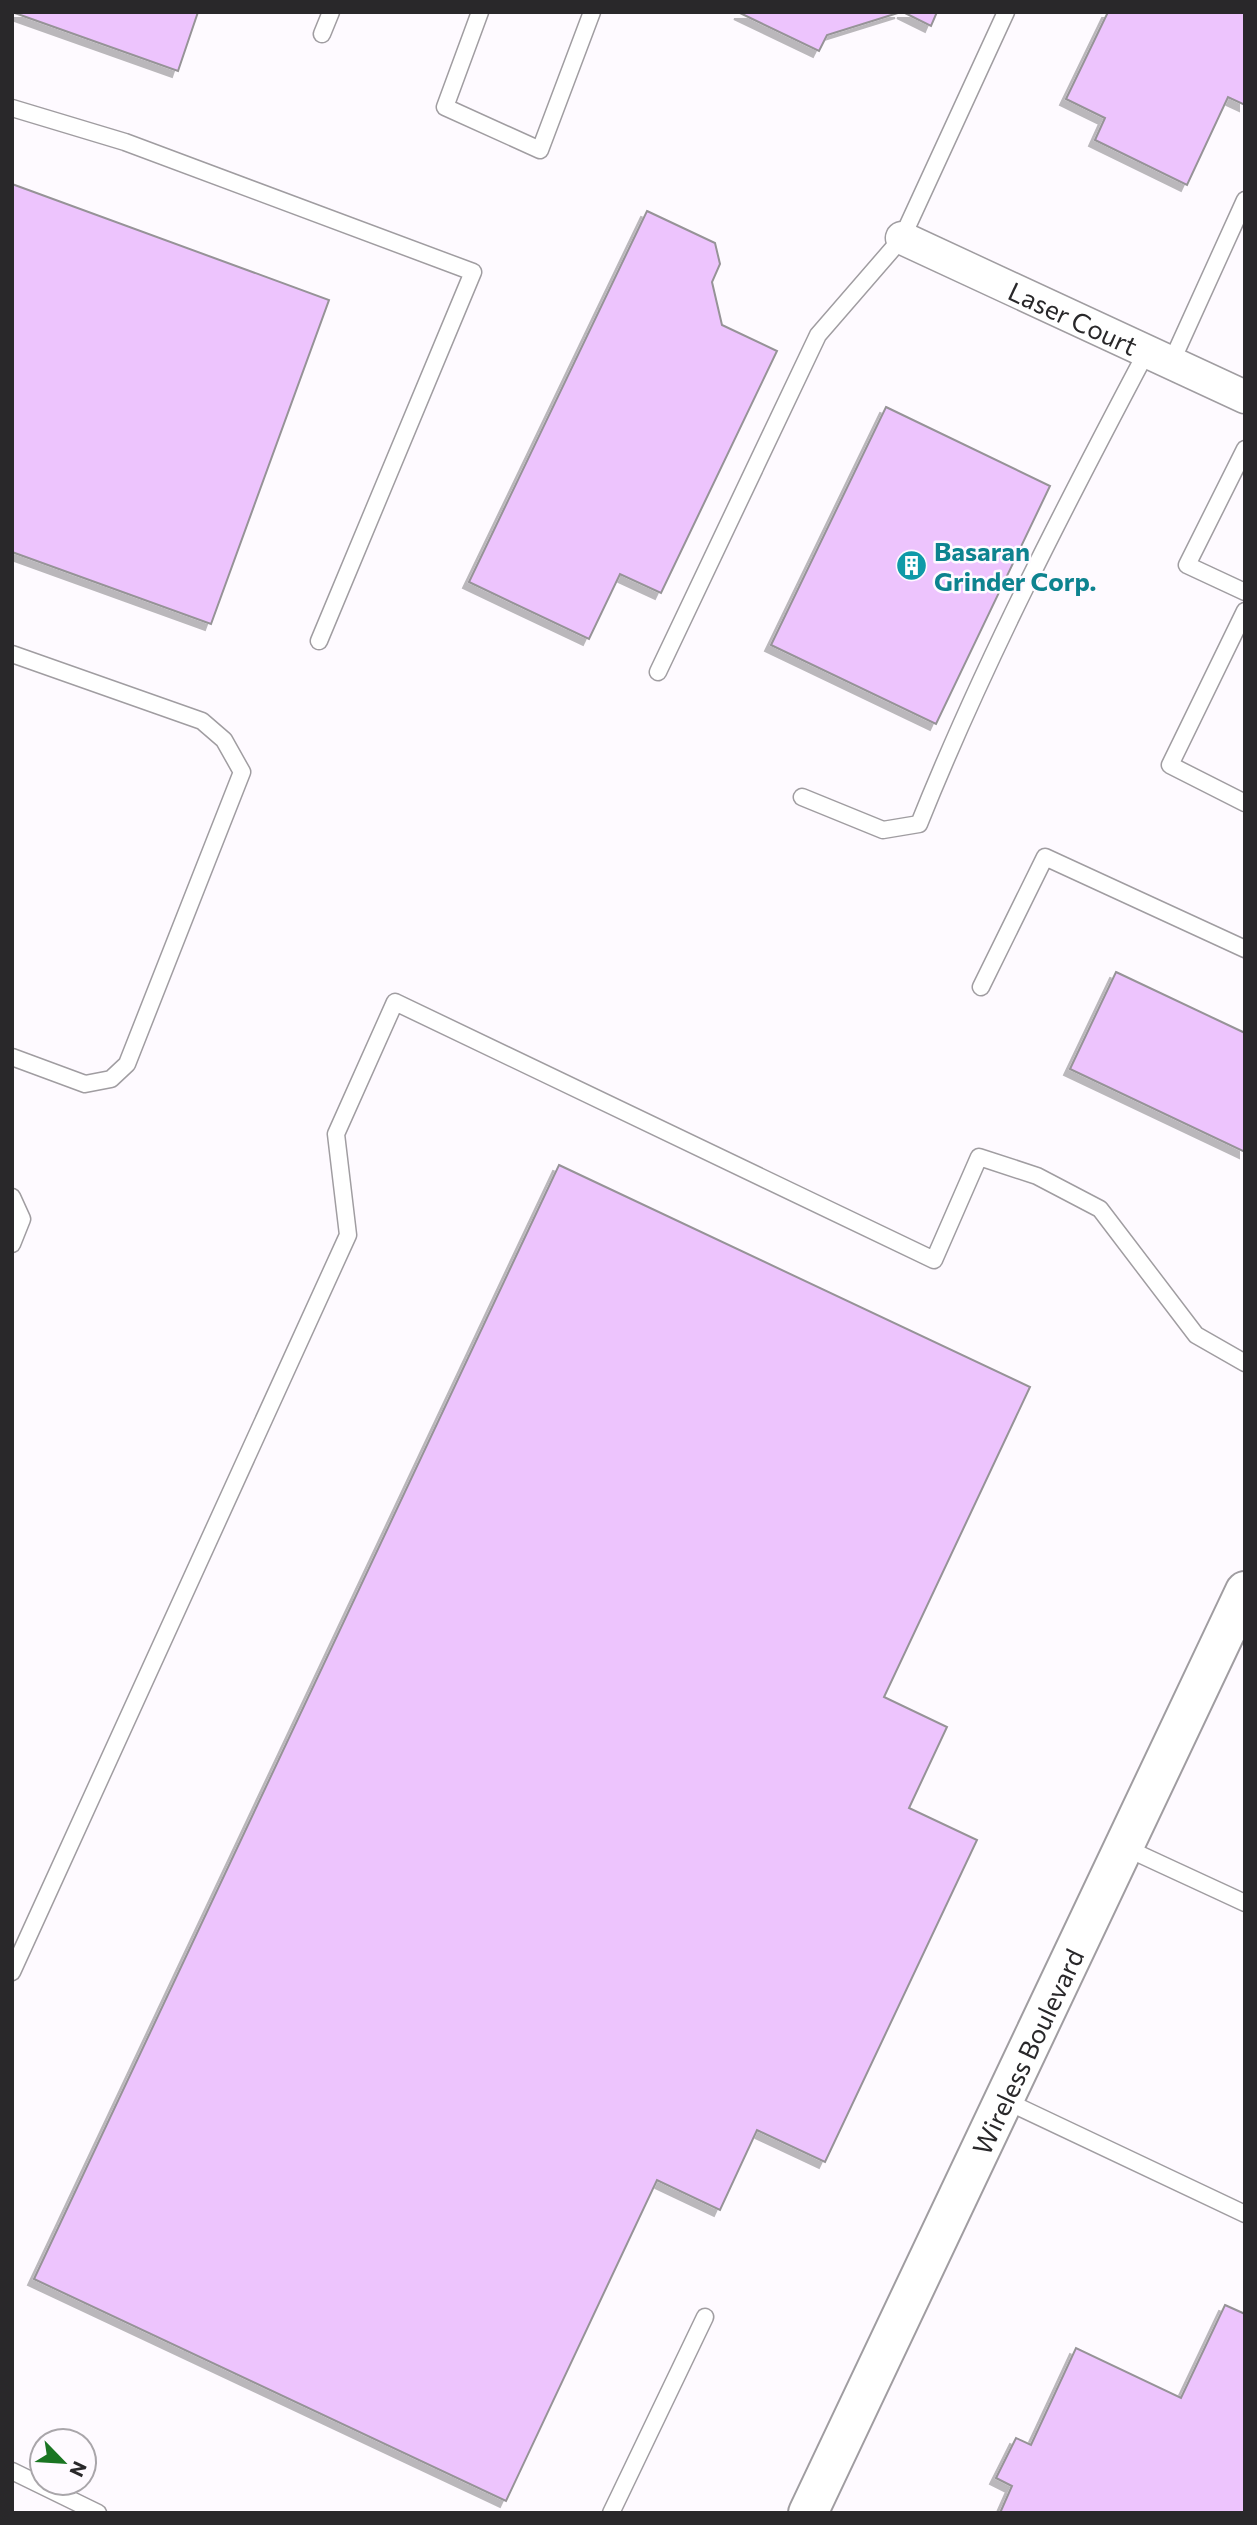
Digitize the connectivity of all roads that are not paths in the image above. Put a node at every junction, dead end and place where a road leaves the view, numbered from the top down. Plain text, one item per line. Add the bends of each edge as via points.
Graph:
1 (331, 12) edge
2 (480, 12) edge
3 (592, 12) edge
4 (1006, 12) edge
5 (322, 34) dead end
6 (12, 108) edge
7 (1245, 200) edge
8 (902, 238) junction
9 (1159, 357) junction
10 (1245, 397) edge
11 (1245, 449) edge
12 (1245, 592) edge
13 (1245, 611) edge
14 (319, 641) dead end
15 (12, 654) edge
16 (658, 672) dead end
17 (802, 797) dead end
18 (1245, 803) edge
19 (1245, 949) edge
20 (981, 987) dead end
21 (12, 1057) edge
22 (12, 1197) edge
23 (12, 1244) edge
24 (1245, 1363) edge
25 (1245, 1591) edge
26 (1124, 1847) junction
27 (1245, 1903) edge
28 (12, 1972) edge
29 (1003, 2100) junction
30 (1245, 2214) edge
31 (705, 2317) dead end
32 (12, 2471) edge
33 (98, 2513) edge
34 (611, 2513) edge
35 (808, 2513) edge

1 - 5 lane
2 - 3 lane via 445,107 540,150
4 - 8 lane
6 - 14 lane via 125,142 474,272
7 - 9 lane
8 - 9 street, Laser Court
8 - 16 lane via 818,335
9 - 10 street, Laser Court
9 - 17 lane via 1090,459 953,739 919,824 883,830
11 - 12 lane via 1187,565
13 - 18 lane via 1170,765
15 - 21 lane via 202,720 225,740 242,772 127,1064 111,1079 85,1084
19 - 20 lane via 1045,857
22 - 23 lane via 22,1219
24 - 28 lane via 1196,1335 1100,1209 1037,1176 979,1157 934,1259 395,1002 336,1134 348,1234
25 - 26 street, Wireless Boulevard
26 - 27 lane
26 - 29 street, Wireless Boulevard
29 - 30 lane
29 - 35 street, Wireless Boulevard
31 - 34 lane
32 - 33 lane

